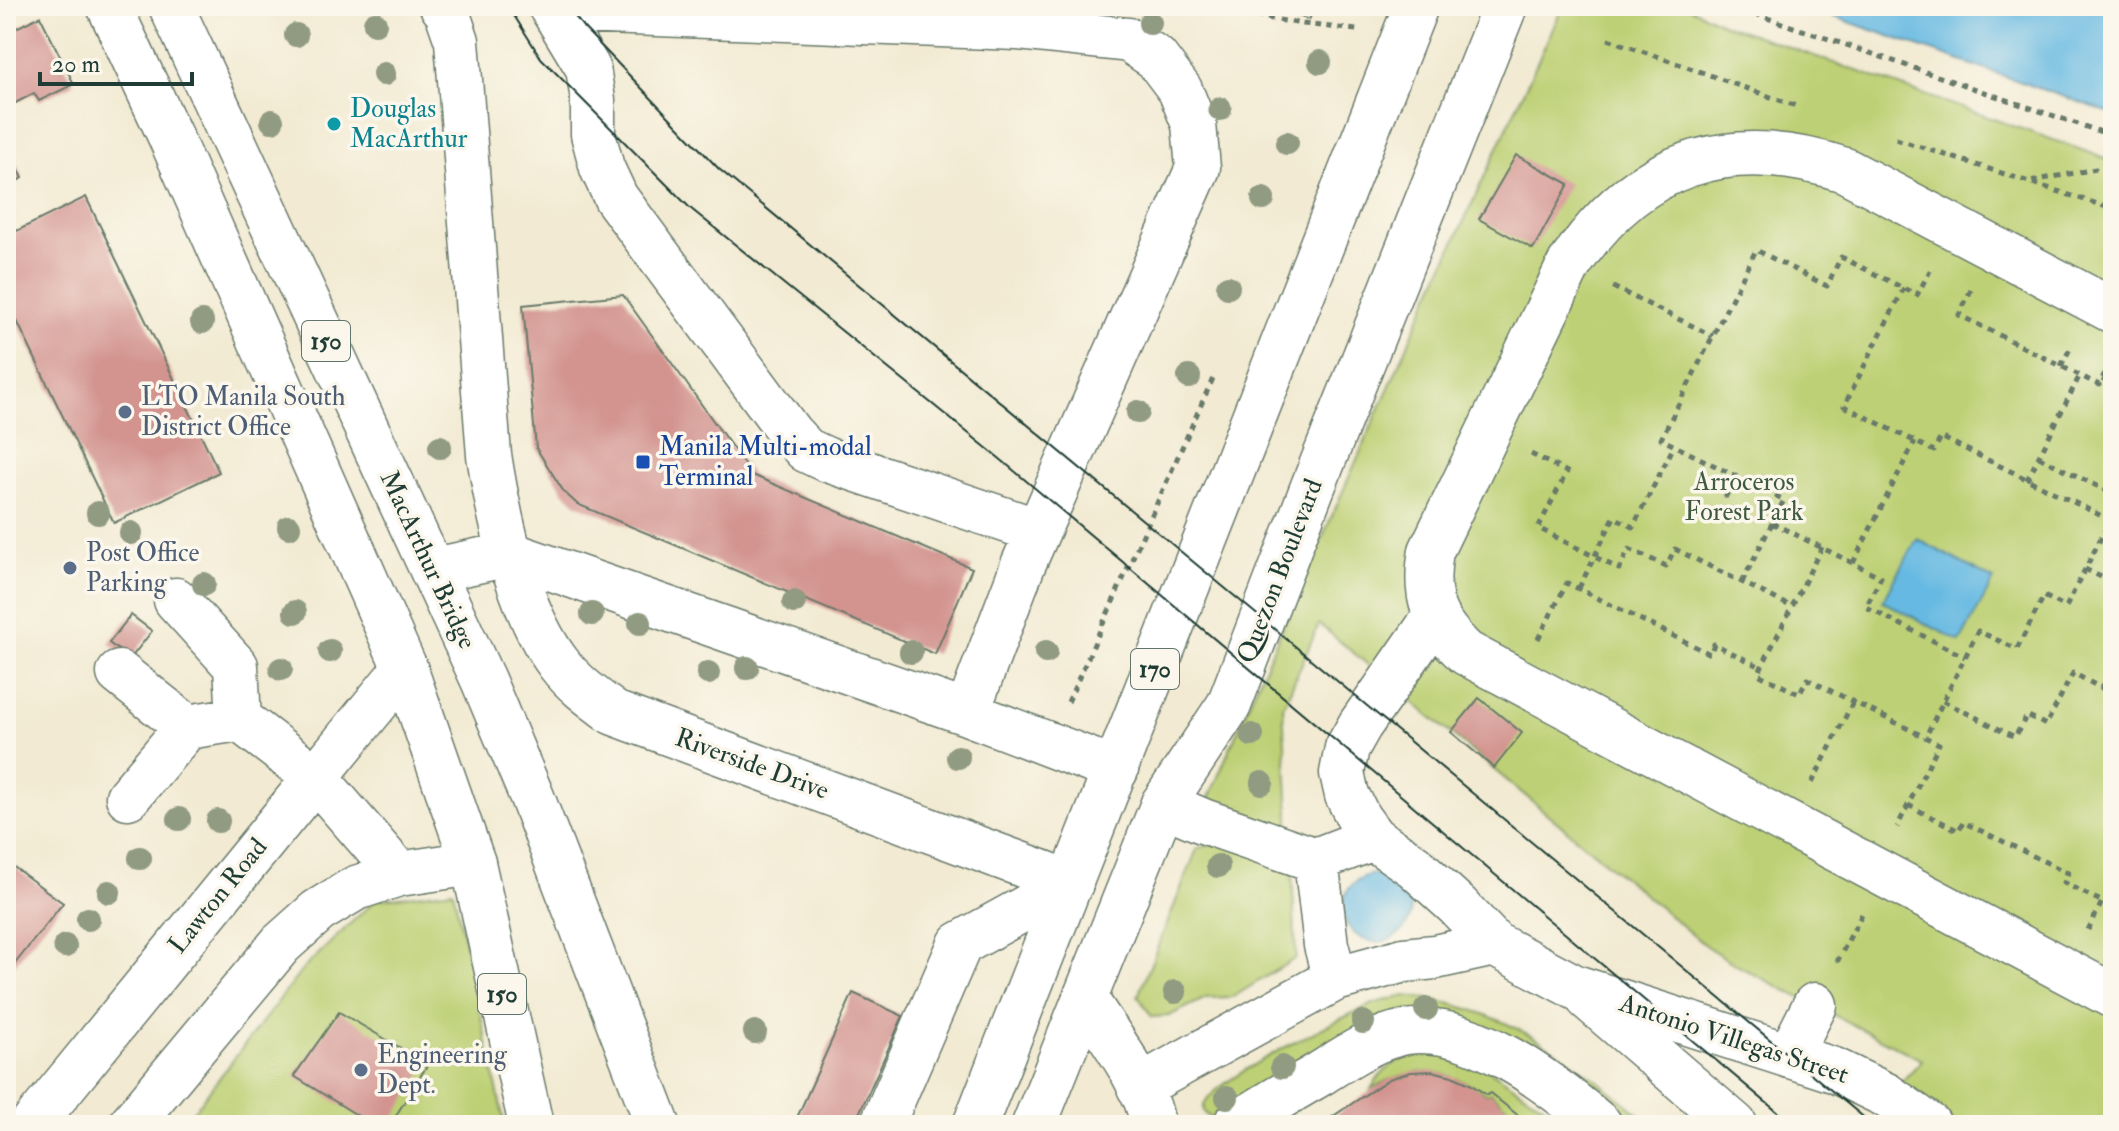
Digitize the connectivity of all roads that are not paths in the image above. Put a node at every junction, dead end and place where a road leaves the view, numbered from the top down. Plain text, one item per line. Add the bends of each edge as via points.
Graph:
1 (109, 6) edge
2 (171, 6) edge
3 (442, 6) edge
4 (1416, 6) edge
5 (1505, 6) edge
6 (552, 8) edge
7 (2113, 311) edge
8 (1038, 531) junction
9 (510, 554) junction
10 (434, 570) junction
11 (176, 600) dead end
12 (1435, 617) junction
13 (405, 668) junction
14 (119, 673) dead end
15 (967, 713) junction
16 (239, 719) junction
17 (187, 727) junction
18 (1116, 770) junction
19 (315, 777) junction
20 (128, 797) dead end
21 (1163, 804) junction
22 (1373, 838) junction
23 (1316, 860) junction
24 (473, 863) junction
25 (399, 874) junction
26 (1071, 883) junction
27 (1494, 944) junction
28 (1335, 979) junction
29 (1575, 987) junction
30 (2113, 996) edge
31 (1085, 998) junction
32 (1815, 1005) road end
33 (1789, 1056) junction
34 (1146, 1106) edge
35 (32, 1125) edge
36 (130, 1125) edge
37 (531, 1125) edge
38 (658, 1125) edge
39 (882, 1125) edge
40 (975, 1125) edge
41 (1034, 1125) edge
42 (1235, 1125) edge
43 (1600, 1125) edge
44 (1735, 1125) edge
45 (1929, 1125) edge

1 - 13 main road, 150
2 - 10 main road, MacArthur Bridge / 150
3 - 9 main road, Riverside Drive via 457,41 489,455
4 - 18 main road, 170
5 - 21 main road, Quezon Boulevard via 1229,705
6 - 8 main road via 588,68 593,134 616,198 790,433 806,450 825,459
6 - 8 main road via 1017,28 1129,40 1156,58 1180,90 1194,124 1198,168
7 - 12 main road via 1845,170 1781,154 1748,153 1684,166 1617,205 1569,265 1431,551 1428,595
8 - 15 main road
9 - 10 main road
9 - 15 main road
9 - 26 main road, Riverside Drive via 545,644 584,691 614,713
10 - 38 main road, MacArthur Bridge / 150 via 526,783
11 - 16 main road via 236,666
12 - 22 main road, Antonio Villegas Street via 1347,748 1342,773 1347,795
12 - 30 main road via 1466,653
13 - 19 main road, Lawton Road
13 - 24 main road, 150
14 - 17 main road
15 - 18 main road
16 - 17 main road
16 - 19 main road
17 - 20 main road
18 - 26 main road, 170
19 - 25 main road
19 - 35 main road, Lawton Road
21 - 23 main road
21 - 31 main road, Quezon Boulevard
22 - 23 main road
22 - 27 main road, Antonio Villegas Street via 1414,866
23 - 28 main road
24 - 25 main road
24 - 37 main road, 150
25 - 36 main road via 330,903 281,944
26 - 39 main road via 960,944
26 - 40 main road, 170
27 - 28 main road
27 - 29 main road, Antonio Villegas Street
28 - 34 main road
29 - 33 main road, Antonio Villegas Street
29 - 44 main road, Antonio Villegas Street
31 - 34 main road
31 - 41 main road, Quezon Boulevard
32 - 33 main road
33 - 45 main road, Antonio Villegas Street via 1860,1081
42 - 43 main road via 1359,1051 1405,1032 1429,1031 1470,1042 1529,1070

